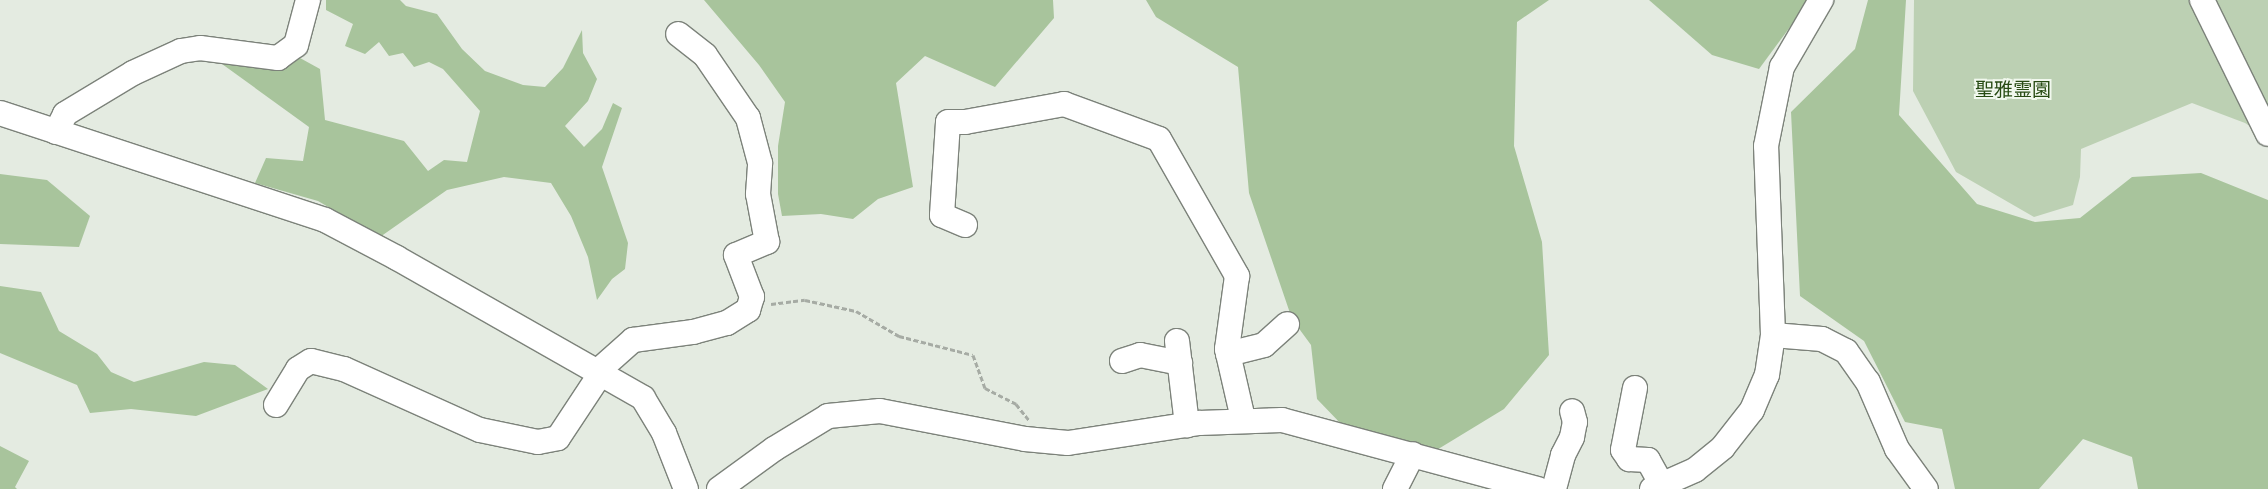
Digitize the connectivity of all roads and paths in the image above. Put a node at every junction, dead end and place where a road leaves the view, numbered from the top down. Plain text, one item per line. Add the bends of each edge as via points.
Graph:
1 (308, 0) edge
2 (1821, 0) edge
3 (2202, 0) edge
4 (678, 34) dead end
5 (0, 113) edge
6 (46, 128) junction
7 (0, 132) edge
8 (2268, 134) edge
9 (965, 225) dead end
10 (748, 310) junction
11 (1287, 324) dead end
12 (1773, 335) junction
13 (1228, 354) junction
14 (1122, 361) dead end
15 (599, 372) junction
16 (1635, 388) dead end
17 (276, 405) dead end
18 (1572, 411) dead end
19 (1243, 419) junction
20 (1187, 425) junction
21 (1029, 439) junction
22 (1413, 454) junction
23 (1657, 487) edge
24 (686, 489) edge
25 (719, 489) edge
26 (1395, 489) edge
27 (1538, 489) edge
28 (1554, 489) edge
29 (1926, 489) edge

1 - 6 street via 296,45 278,58 200,48 181,51 133,73
2 - 12 street via 1782,67 1766,146
3 - 8 street
4 - 10 street via 705,55 748,118 760,163 758,194 767,242 736,255 752,298
5 - 6 street
6 - 7 street
6 - 15 street via 325,220
9 - 13 street via 942,215 948,122 965,122 1064,104 1159,138 1237,276
10 - 15 street via 727,323 693,332 633,340
10 - 21 path via 778,302 805,300 856,311 899,336 973,355 985,388 1016,404 1029,420
11 - 13 street via 1264,346
12 - 23 street via 1767,375 1752,410 1716,453 1695,470
12 - 29 street via 1822,338 1846,352 1868,382 1897,449
13 - 19 street
14 - 20 street via 1140,355 1179,352
15 - 17 street via 558,438 538,442 480,430 344,369 311,361 298,370
15 - 24 street via 643,398 664,434
16 - 23 street via 1623,450 1629,459 1648,460
18 - 28 street via 1575,422 1572,437 1563,454
19 - 20 street
19 - 22 street via 1282,420
20 - 21 street via 1068,443
21 - 25 street via 880,410 858,411 828,416 774,449
22 - 26 street
22 - 27 street

